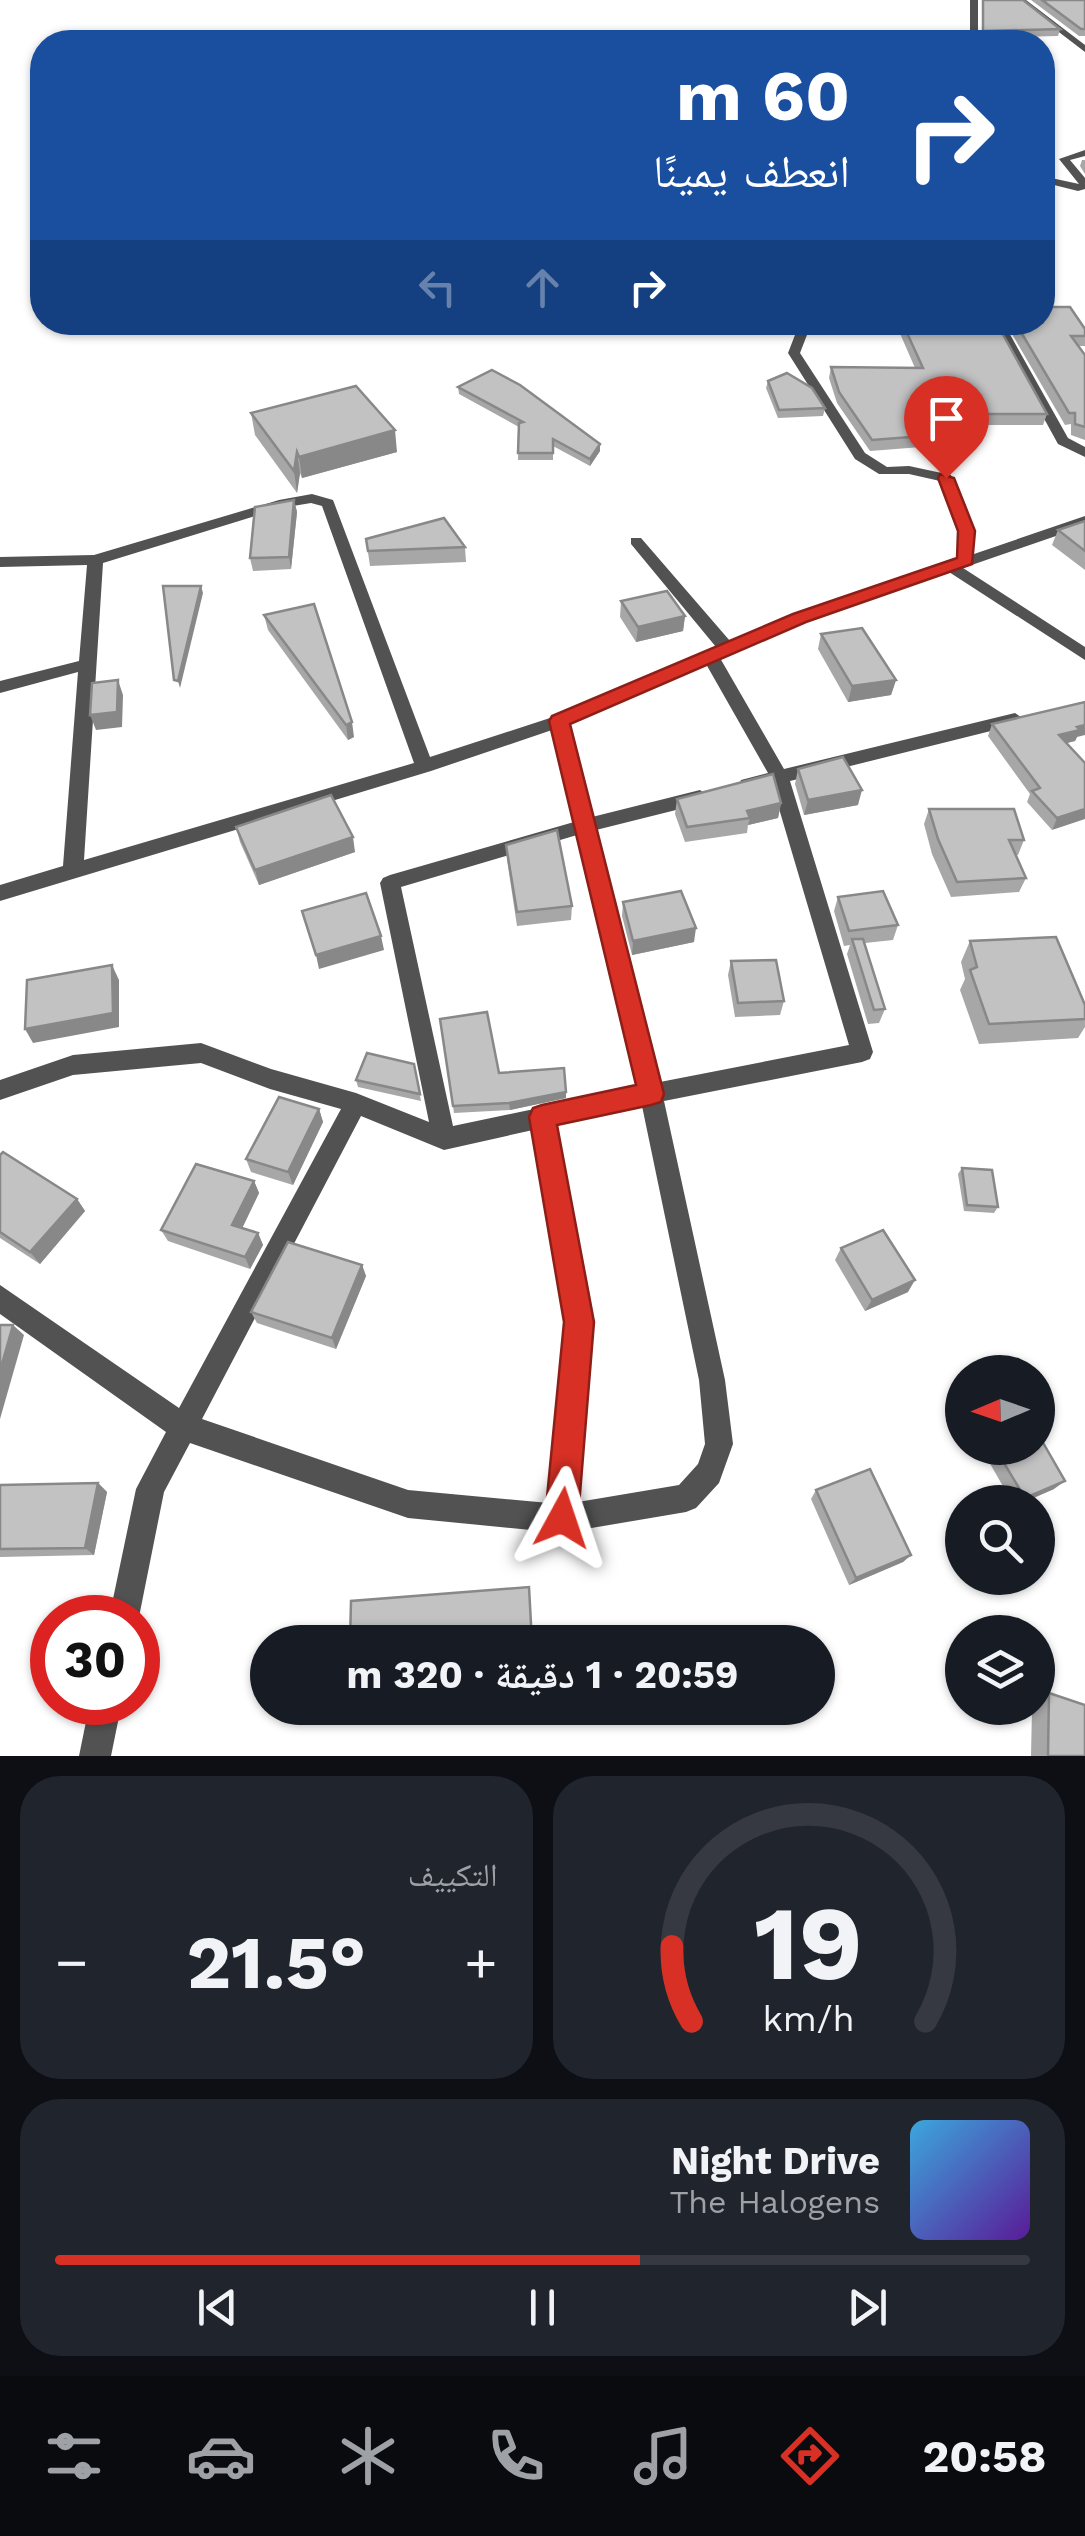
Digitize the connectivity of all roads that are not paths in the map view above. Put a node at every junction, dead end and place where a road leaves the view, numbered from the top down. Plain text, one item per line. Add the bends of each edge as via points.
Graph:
1 (974, 0) edge
2 (1021, 0) edge
3 (974, 30) edge
4 (1085, 50) edge
5 (1085, 153) edge
6 (1055, 182) edge
7 (1085, 184) edge
8 (801, 335) edge
9 (1005, 335) edge
10 (1085, 453) edge
11 (1085, 521) edge
12 (636, 541) dead end
13 (95, 560) junction
14 (0, 562) edge
15 (958, 563) junction
16 (718, 652) junction
17 (1085, 656) edge
18 (88, 664) junction
19 (0, 687) edge
20 (1028, 716) edge
21 (559, 721) junction
22 (424, 766) junction
23 (779, 777) junction
24 (585, 826) junction
25 (73, 870) junction
26 (0, 893) edge
27 (0, 1090) edge
28 (651, 1094) junction
29 (356, 1103) junction
30 (542, 1117) junction
31 (444, 1139) junction
32 (0, 1298) edge
33 (181, 1426) junction
34 (562, 1518) junction
35 (129, 1595) edge
36 (101, 1725) edge
37 (95, 1756) edge

1 - 3 street
2 - 4 street
5 - 7 street via 1064,159
6 - 7 street
8 - 15 street via 794,352 860,456 884,471 946,478 966,531
9 - 10 street via 1063,442
11 - 15 street
12 - 16 street
13 - 14 street
13 - 18 street
13 - 22 street via 280,504 312,498 328,503
15 - 16 street
15 - 17 street
16 - 21 street
16 - 23 street
18 - 19 street
18 - 25 street
20 - 23 street
21 - 22 street
21 - 24 street
22 - 25 street
23 - 24 street
23 - 28 street via 862,1052
24 - 28 street
24 - 31 street via 390,884
25 - 26 street
27 - 29 street via 73,1065 201,1054
28 - 30 street
28 - 34 street via 720,1444 709,1473 686,1498
29 - 31 street
29 - 33 street
30 - 31 street
30 - 34 street via 579,1322
32 - 33 street
33 - 34 street via 408,1504
33 - 35 street via 150,1489
36 - 37 street

